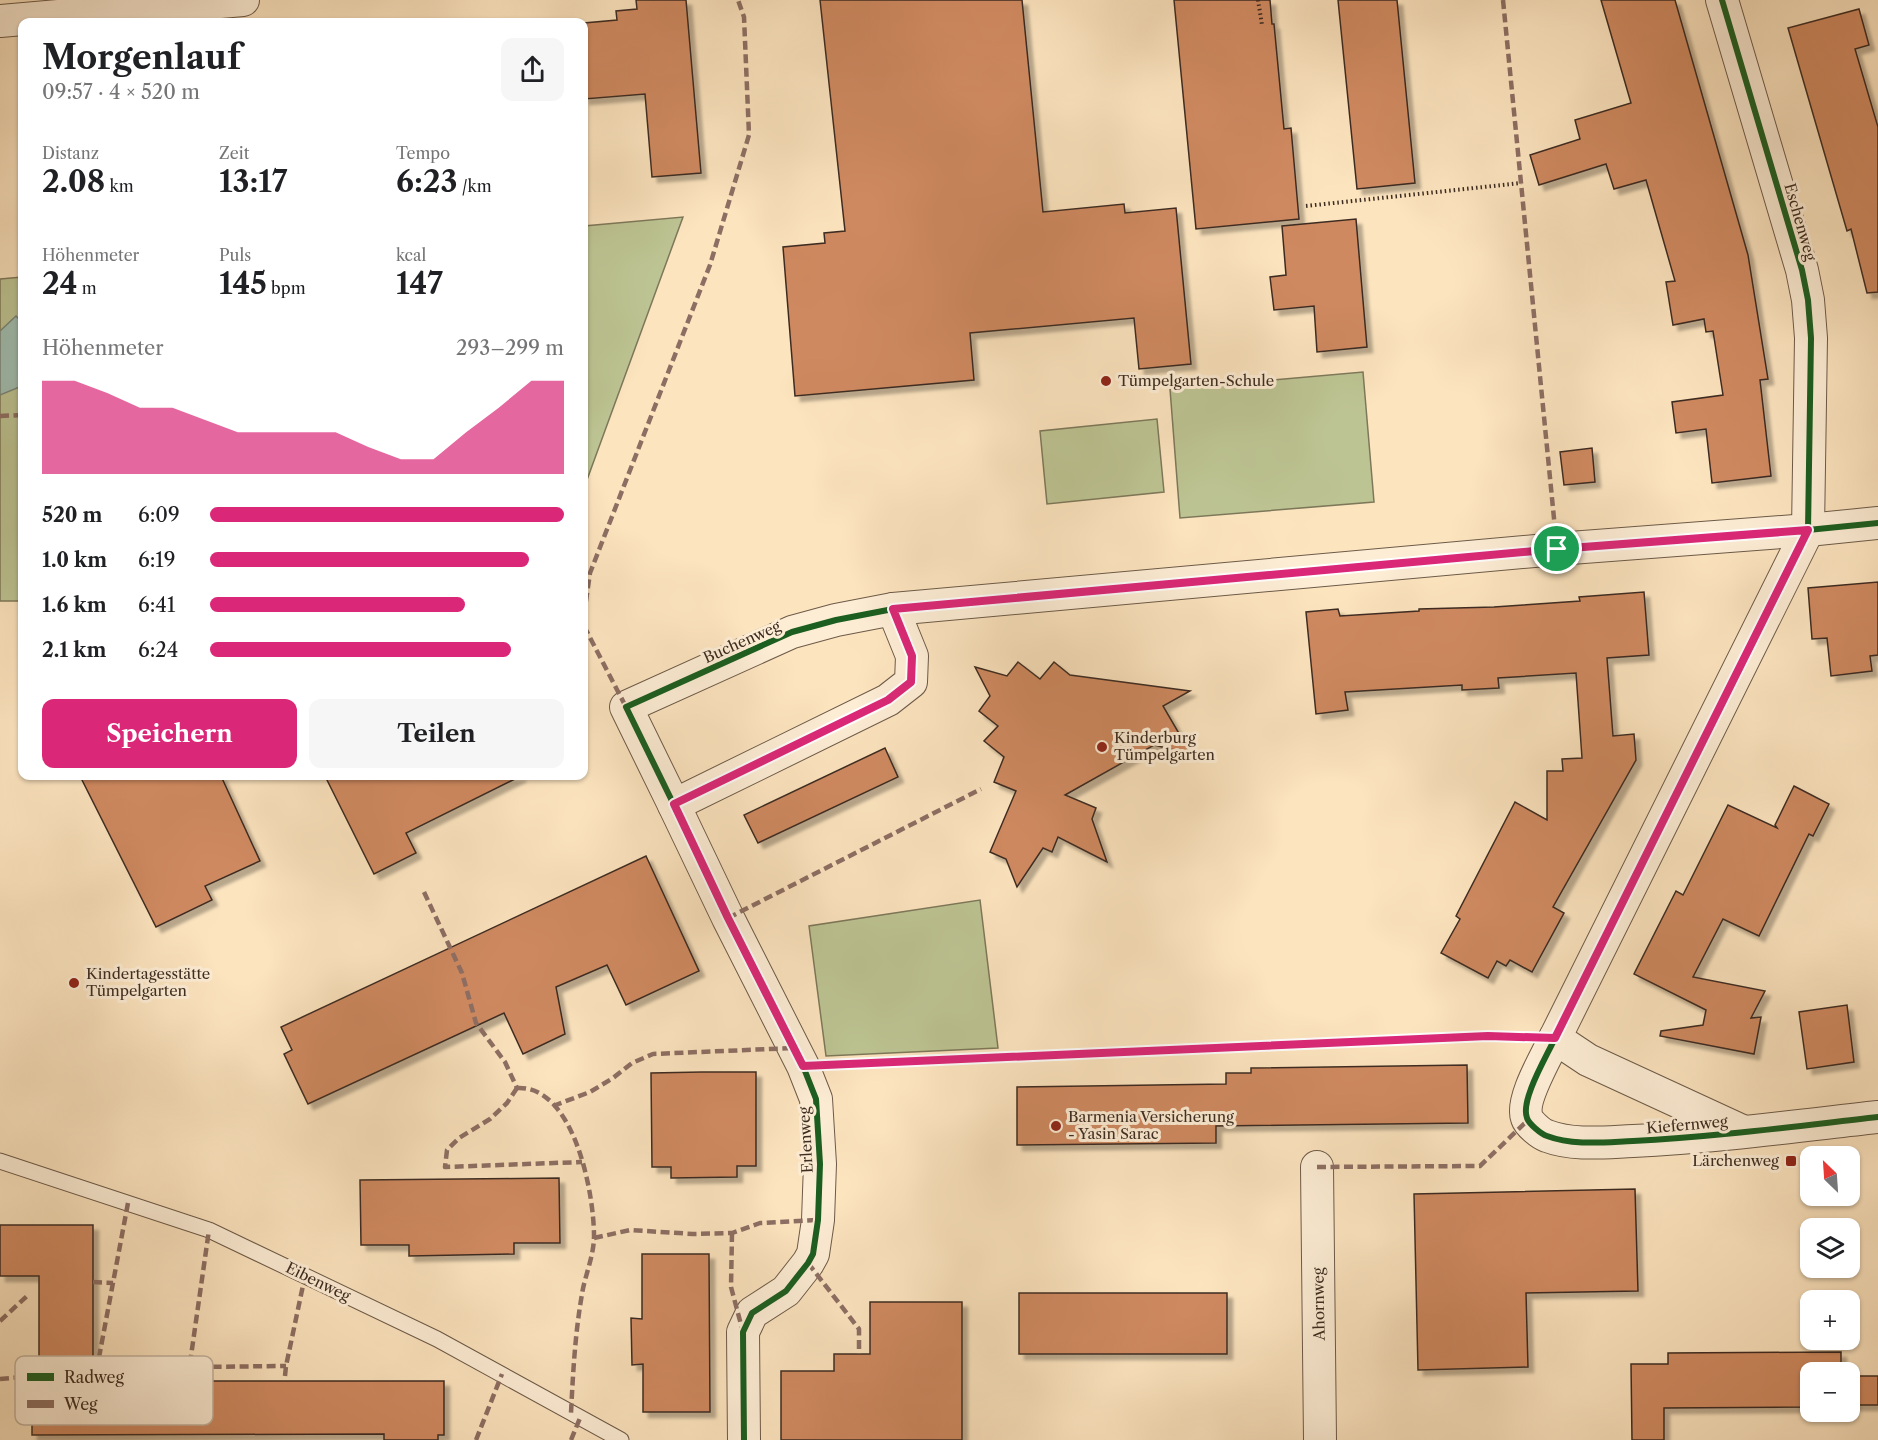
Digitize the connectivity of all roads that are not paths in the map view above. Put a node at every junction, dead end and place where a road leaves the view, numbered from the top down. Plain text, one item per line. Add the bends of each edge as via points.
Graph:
1 (243, 0) edge
2 (1722, 0) edge
3 (35, 18) edge
4 (18, 19) edge
5 (0, 21) edge
6 (1878, 523) edge
7 (1808, 530) junction
8 (893, 609) junction
9 (674, 804) junction
10 (1555, 1038) junction
11 (1878, 1117) edge
12 (1743, 1132) junction
13 (0, 1161) edge
14 (1317, 1167) dead end
15 (621, 1440) edge
16 (744, 1440) edge
17 (1320, 1440) edge

1 - 3 street
2 - 7 street, Eschenweg via 1808,300
4 - 5 street
6 - 7 street, Buchenweg
7 - 8 street, Buchenweg
7 - 10 street
8 - 9 street via 912,656 911,682 888,700
8 - 9 street, Buchenweg via 792,632 626,707
9 - 16 street, Erlenweg via 816,1099 820,1164 813,1254 786,1291 752,1314 743,1332
10 - 12 street, Kiefernweg via 1599,1066
10 - 12 street, Kiefernweg via 1528,1096 1526,1111 1527,1121 1545,1136 1572,1141 1663,1140
11 - 12 street, Kiefernweg
13 - 15 lane, Eibenweg via 209,1230 437,1339
14 - 17 street, Ahornweg

